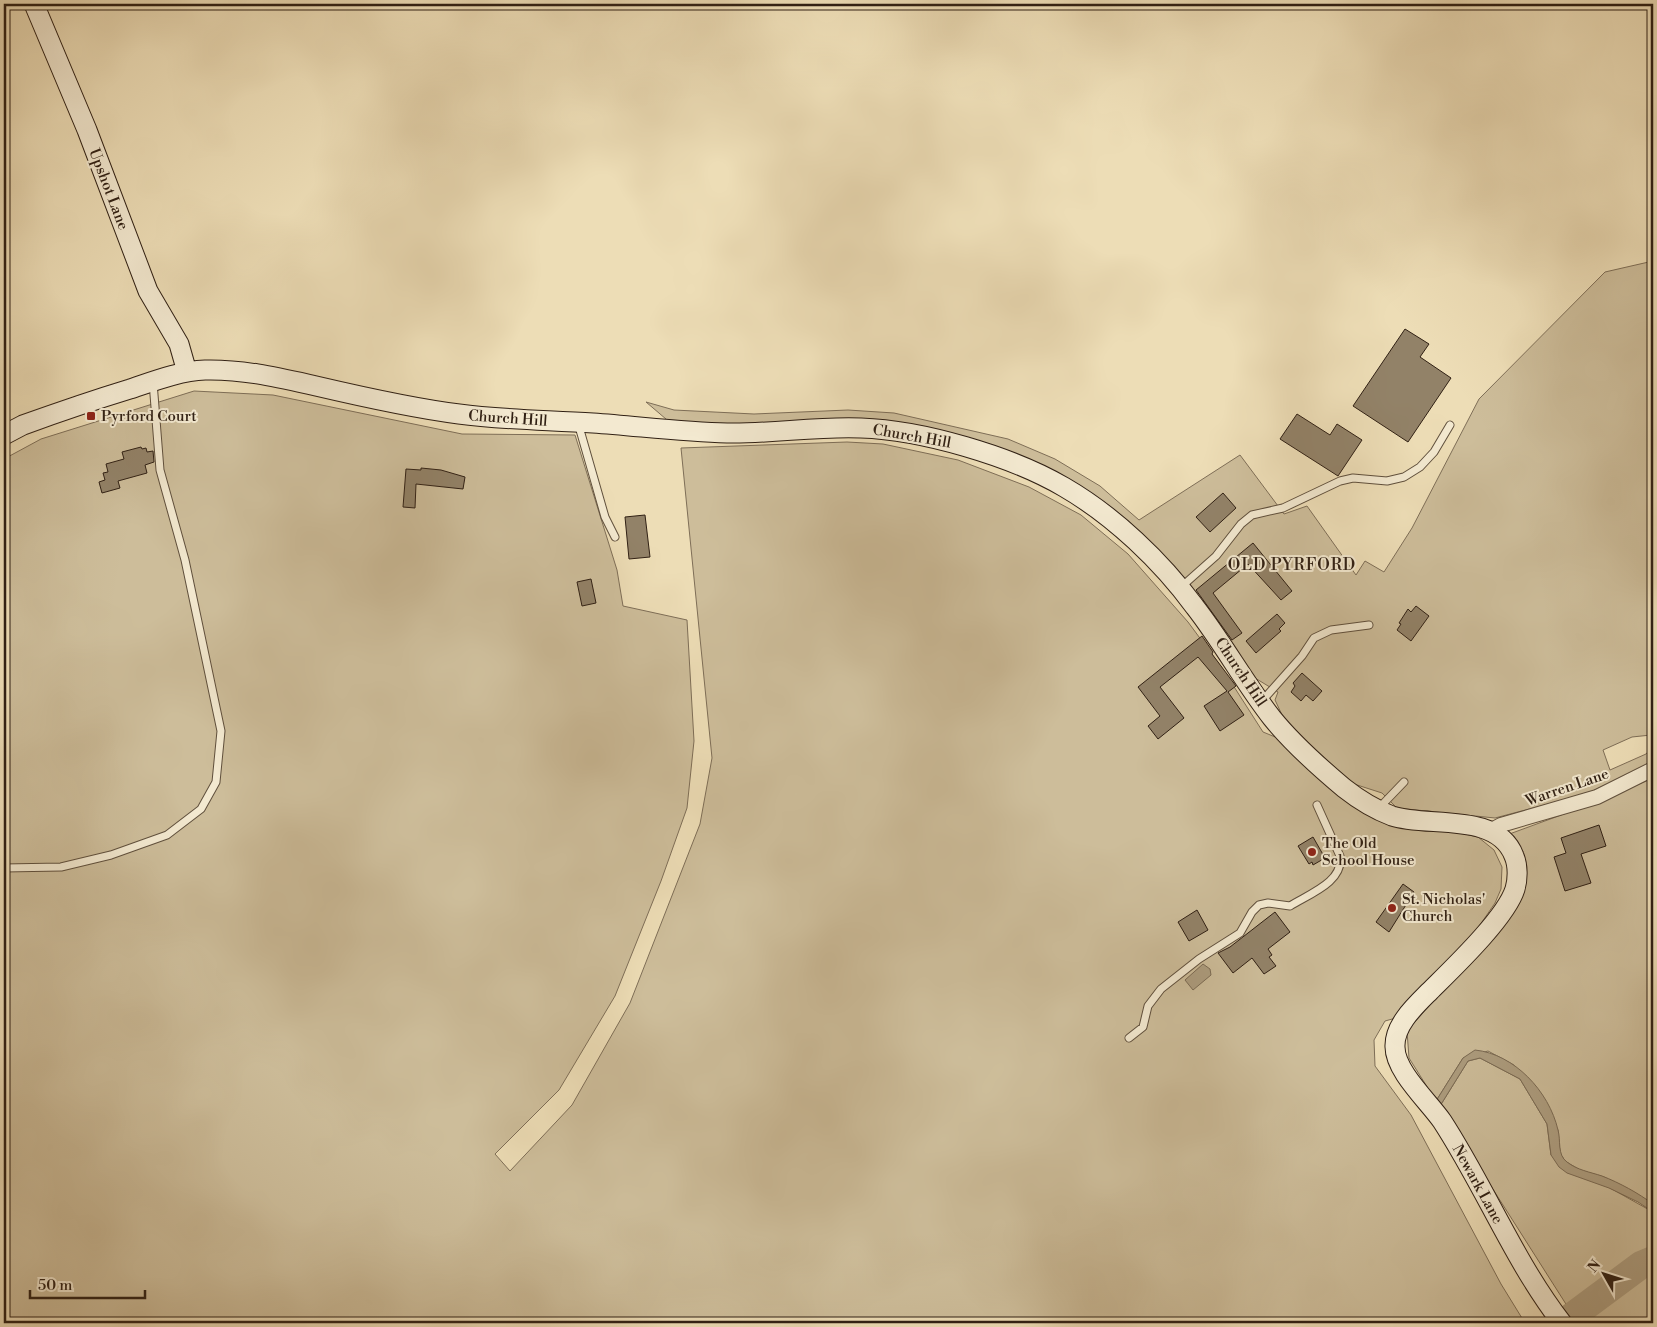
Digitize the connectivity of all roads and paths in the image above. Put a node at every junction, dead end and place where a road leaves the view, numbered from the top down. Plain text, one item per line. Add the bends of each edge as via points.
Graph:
1 (34, 4) edge
2 (187, 372) junction
3 (153, 382) junction
4 (578, 422) junction
5 (1450, 425) dead end
6 (4, 436) edge
7 (614, 537) dead end
8 (1180, 588) junction
9 (1370, 625) dead end
10 (1261, 703) junction
11 (1653, 769) edge
12 (1404, 782) dead end
13 (1317, 805) dead end
14 (1379, 808) junction
15 (1490, 831) junction
16 (4, 868) edge
17 (1130, 1038) dead end
18 (1562, 1323) edge

1 - 2 main road, Upshot Lane via 87,130 148,291 179,344
2 - 3 main road, Church Hill
2 - 4 main road, Church Hill via 216,370 261,374 444,412
3 - 6 main road, Church Hill via 23,424
3 - 16 lane via 160,470 185,560 221,731 216,782 201,809 167,835 111,855 60,867
4 - 7 lane via 604,517
4 - 8 main road, Church Hill via 760,434 866,428 954,444 1015,464 1066,488 1116,524
5 - 8 lane via 1434,452 1420,467 1404,477 1388,481 1353,478 1340,481 1283,508 1252,515 1216,556
8 - 10 main road, Church Hill
9 - 10 lane via 1330,630 1314,638
10 - 14 main road, Church Hill via 1311,758 1347,790
11 - 15 street, Warren Lane via 1597,797
12 - 14 lane
13 - 17 lane via 1340,856 1336,876 1290,906 1259,905 1240,934 1199,959 1161,989 1148,1006 1143,1027
14 - 15 main road, Church Hill via 1393,816 1454,822
15 - 18 main road, Newark Lane via 1500,837 1514,854 1518,875 1515,889 1509,902 1476,943 1412,1009 1397,1031 1394,1045 1398,1060 1450,1134 1549,1307

